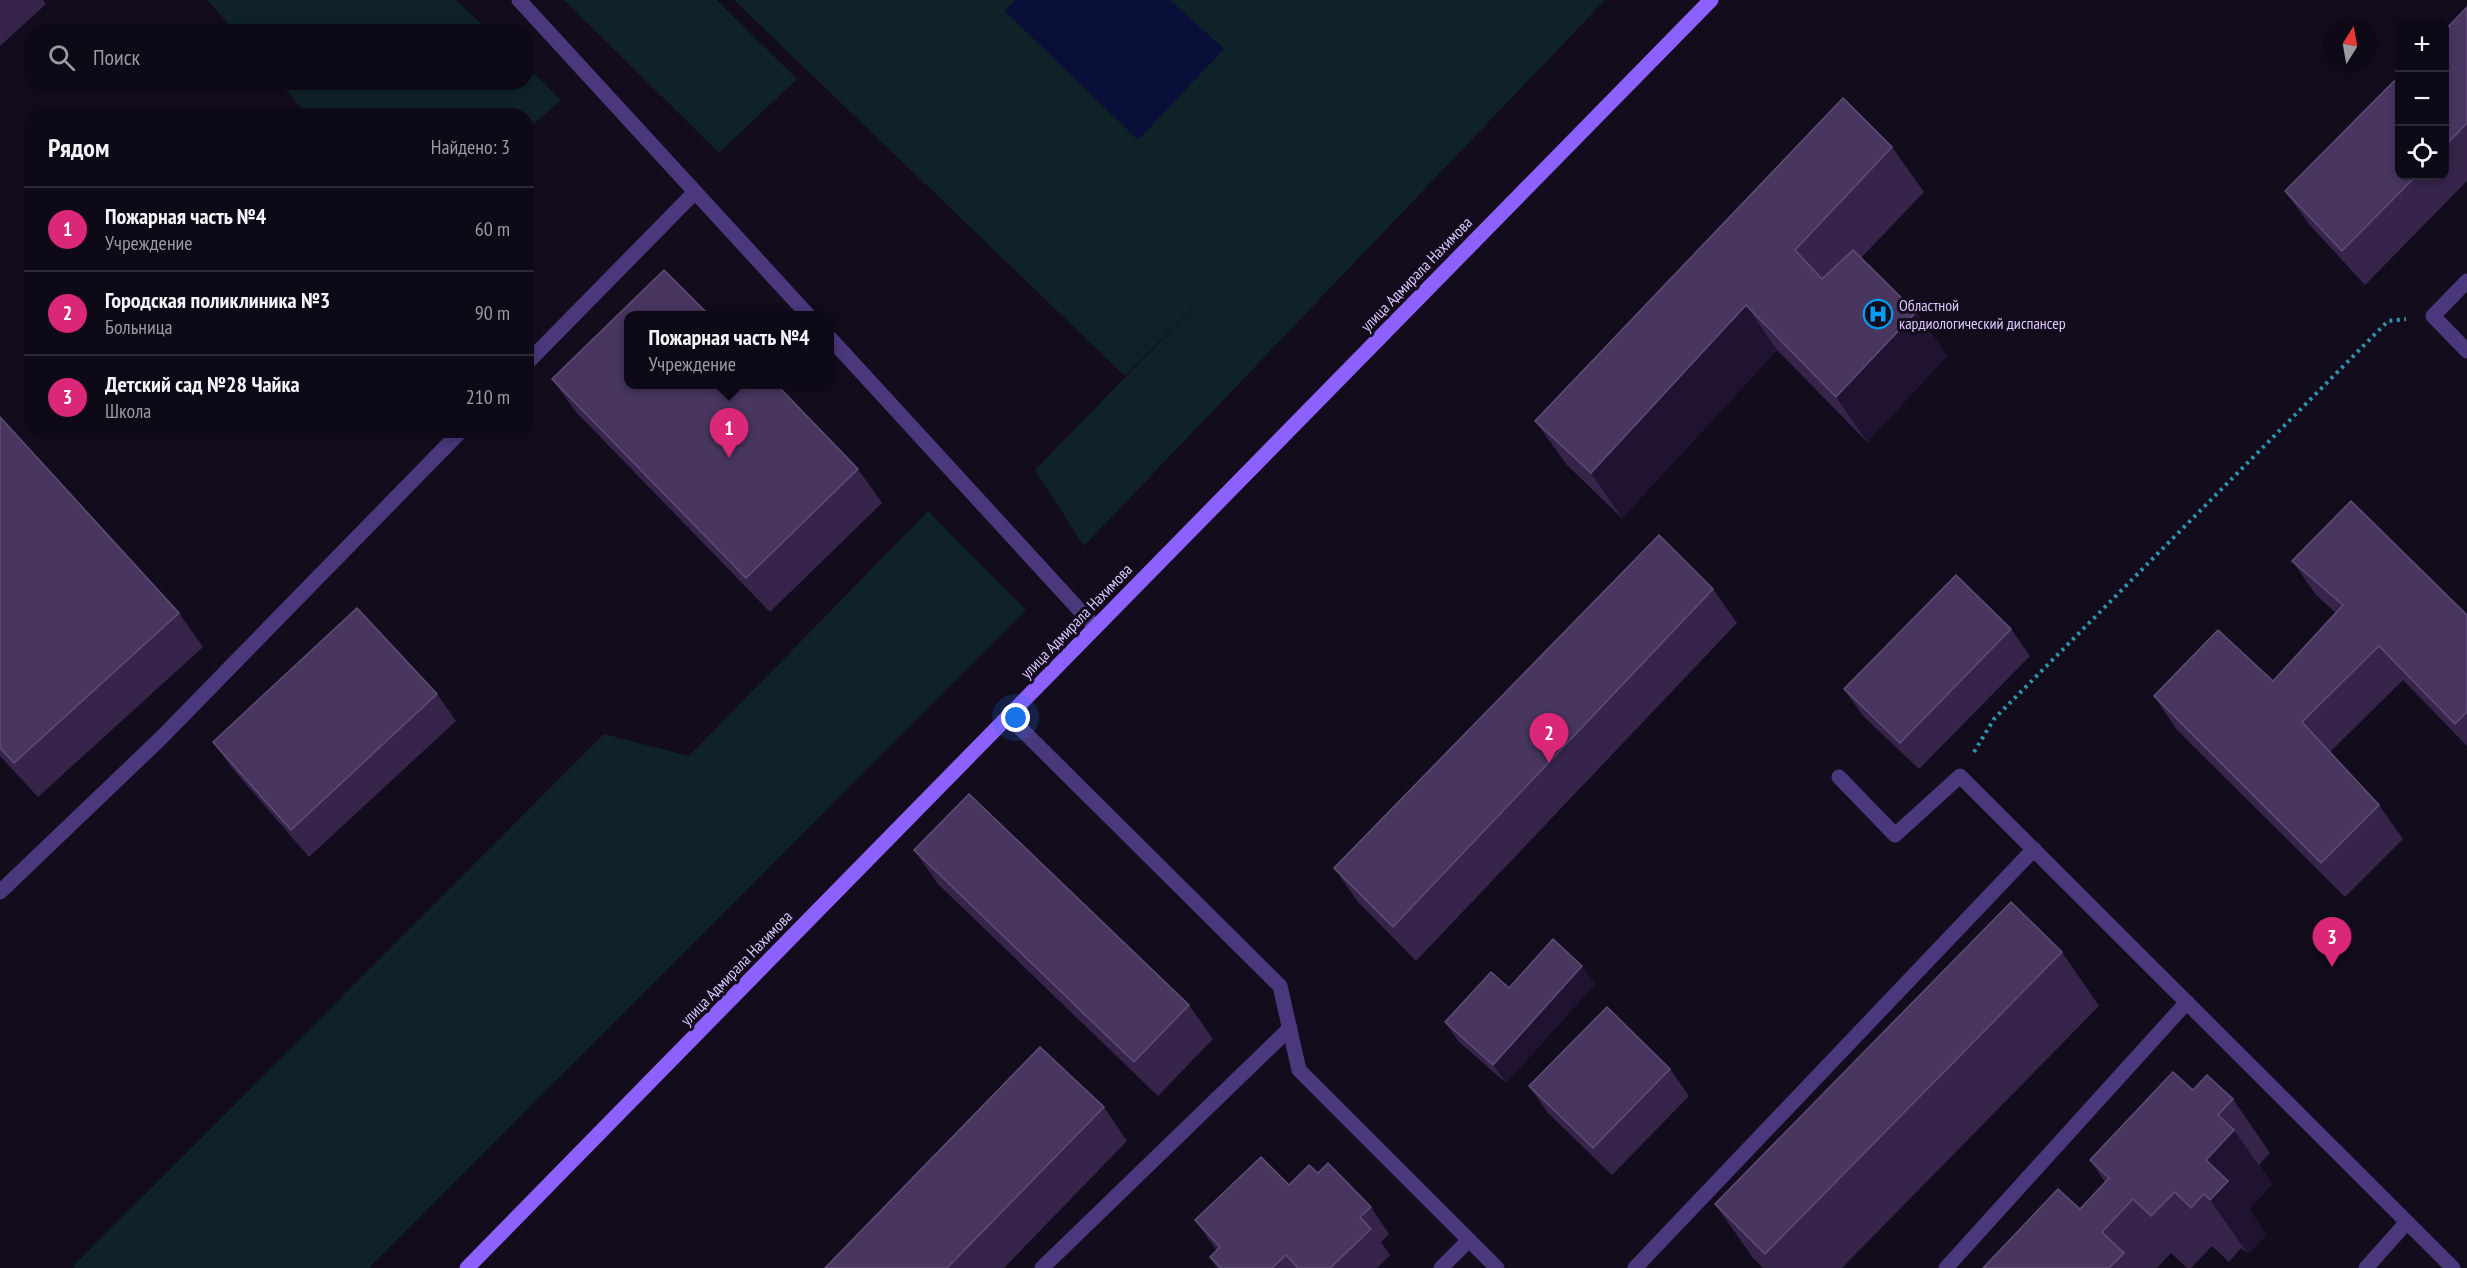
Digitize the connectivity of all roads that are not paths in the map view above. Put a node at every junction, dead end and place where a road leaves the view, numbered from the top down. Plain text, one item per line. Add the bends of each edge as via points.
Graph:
1 (519, 0) edge
2 (1711, 0) edge
3 (695, 192) junction
4 (2467, 281) edge
5 (805, 311) edge
6 (834, 342) edge
7 (2467, 351) edge
8 (534, 356) edge
9 (454, 438) edge
10 (1095, 627) junction
11 (1008, 716) junction
12 (1839, 777) dead end
13 (2034, 849) junction
14 (0, 892) edge
15 (2187, 1002) junction
16 (1290, 1028) junction
17 (2407, 1222) junction
18 (1469, 1240) junction
19 (467, 1268) edge
20 (1042, 1268) edge
21 (1441, 1268) edge
22 (1497, 1268) edge
23 (1635, 1268) edge
24 (1946, 1268) edge
25 (2366, 1268) edge
26 (2453, 1268) edge

1 - 3 lane
2 - 10 main road, улица Адмирала Нахимова
3 - 5 lane
3 - 8 lane
4 - 7 lane via 2433,316
6 - 10 lane
9 - 14 lane via 161,738
10 - 11 main road, улица Адмирала Нахимова
11 - 16 lane via 1280,986
11 - 19 main road, улица Адмирала Нахимова
12 - 13 lane via 1895,835 1960,776
13 - 15 lane
13 - 23 lane
15 - 17 lane
15 - 24 lane
16 - 18 lane via 1299,1070
16 - 20 lane
17 - 25 lane
17 - 26 lane
18 - 21 lane
18 - 22 lane

